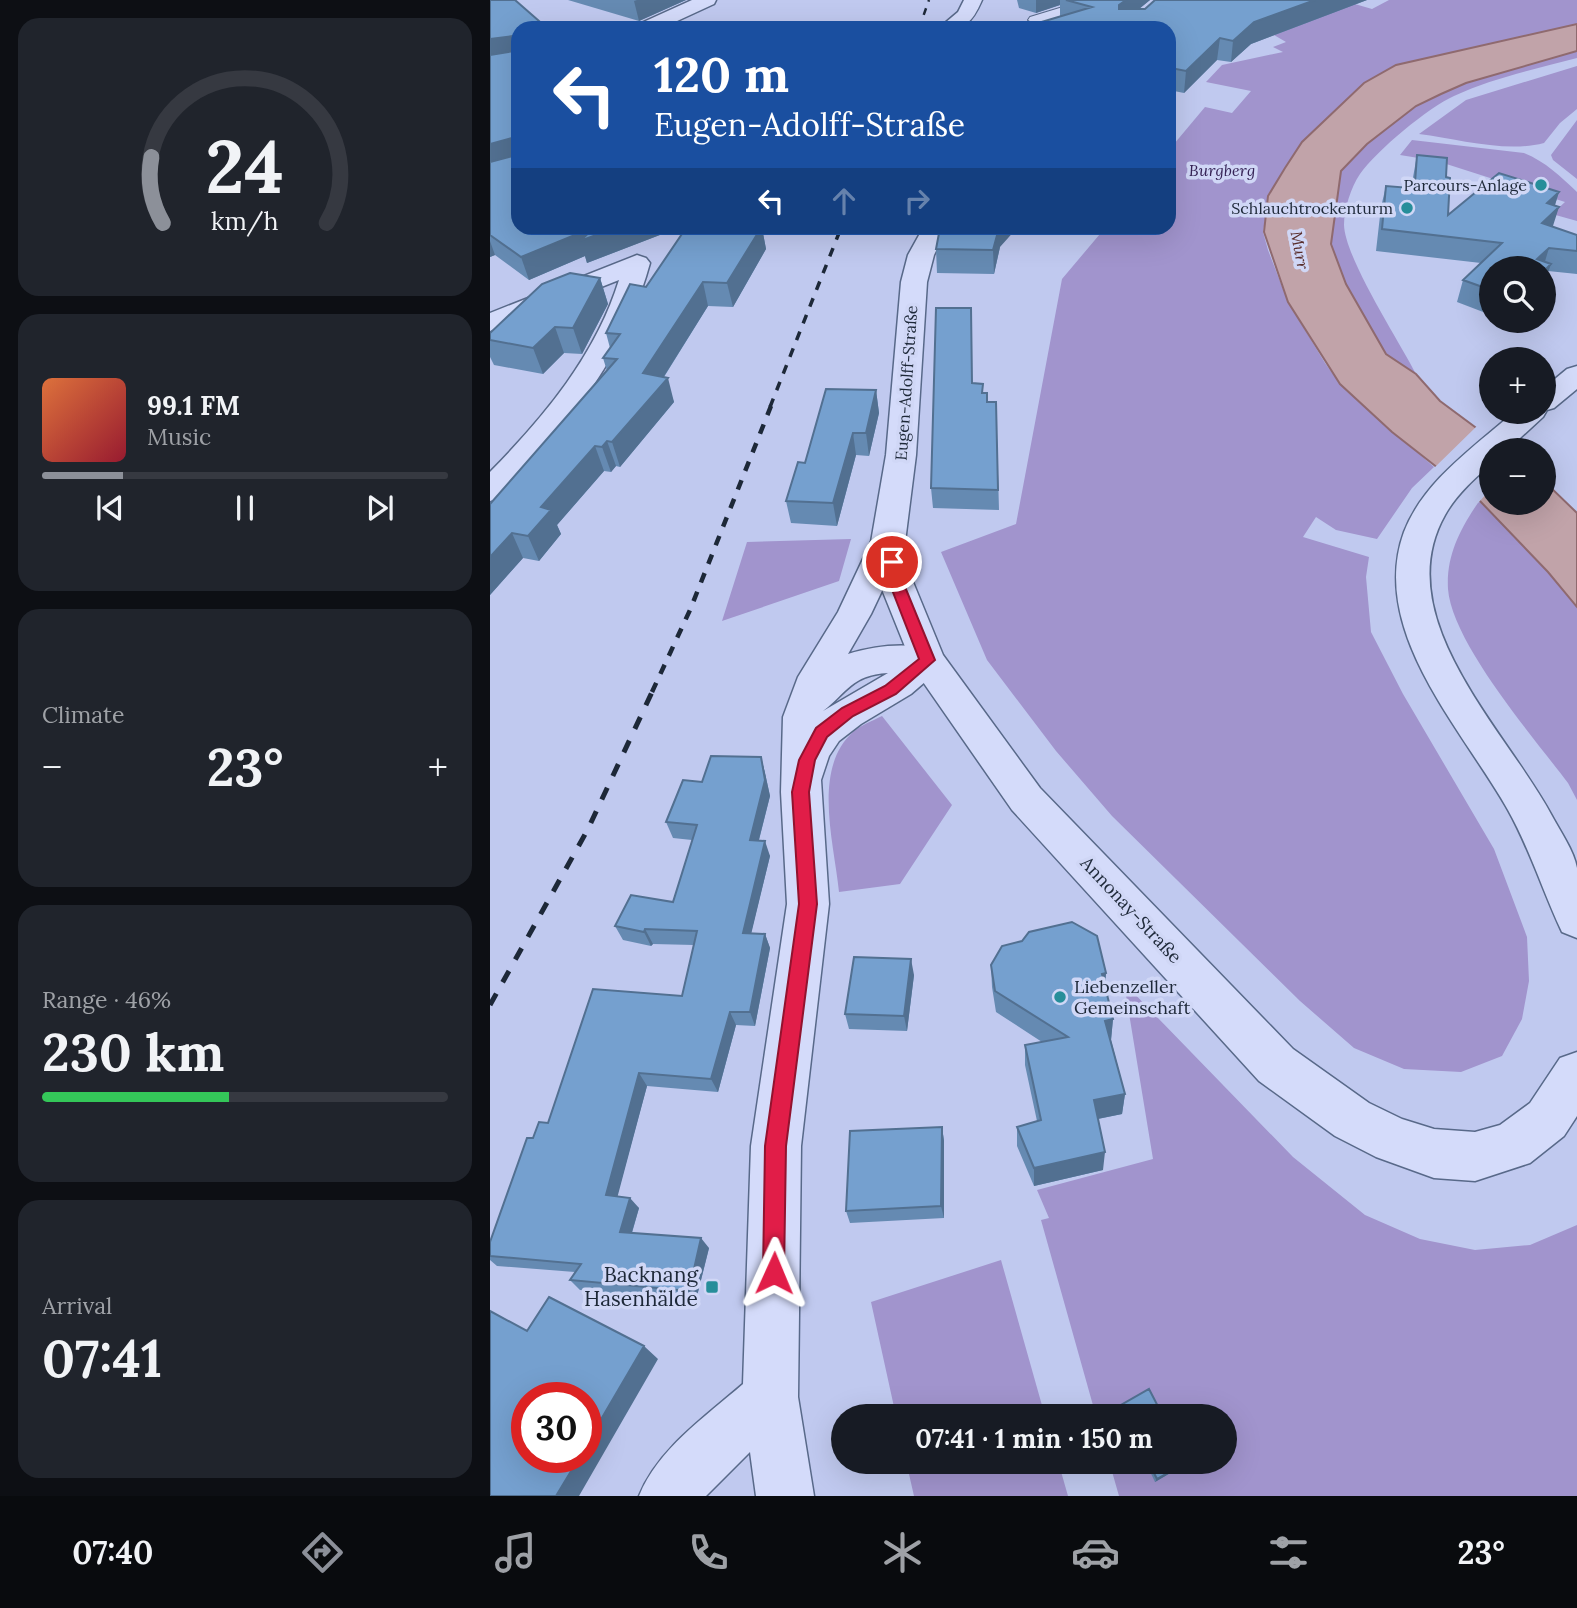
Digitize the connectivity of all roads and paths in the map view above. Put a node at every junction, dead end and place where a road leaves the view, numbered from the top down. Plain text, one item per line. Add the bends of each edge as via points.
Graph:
1 (707, 0) edge
2 (973, 0) edge
3 (988, 0) edge
4 (1101, 0) edge
5 (1035, 20) dead end
6 (661, 21) edge
7 (958, 21) edge
8 (984, 21) edge
9 (930, 235) edge
10 (490, 323) edge
11 (1577, 374) edge
12 (1556, 392) edge
13 (1518, 424) edge
14 (490, 491) edge
15 (888, 542) junction
16 (927, 660) junction
17 (802, 717) junction
18 (801, 792) junction
19 (1577, 919) edge
20 (1577, 1074) edge
21 (770, 1397) junction
22 (668, 1496) edge
23 (785, 1496) edge

1 - 6 street
2 - 7 street
3 - 8 street
4 - 5 street
9 - 15 street, Eugen-Adolff-Straße via 914,282 901,455
10 - 14 street via 637,263 631,291 597,358
11 - 12 street
13 - 19 street via 1463,474 1422,528 1413,555 1415,603 1449,686 1535,823
15 - 16 street, Eugen-Adolff-Straße via 896,582
15 - 17 street, Eugen-Adolff-Straße via 854,614 816,677
16 - 17 street via 877,658 847,669 822,687
16 - 18 street, Eugen-Adolff-Straße via 890,690 848,712 822,733 807,760
16 - 20 street, Annonay-Straße via 1026,799 1276,1065 1350,1119 1429,1154 1484,1157 1507,1149 1543,1125
17 - 18 street, Eugen-Adolff-Straße
18 - 21 street, Eugen-Adolff-Straße via 808,904 776,1146
21 - 22 street via 704,1455
21 - 23 street, Eugen-Adolff-Straße

